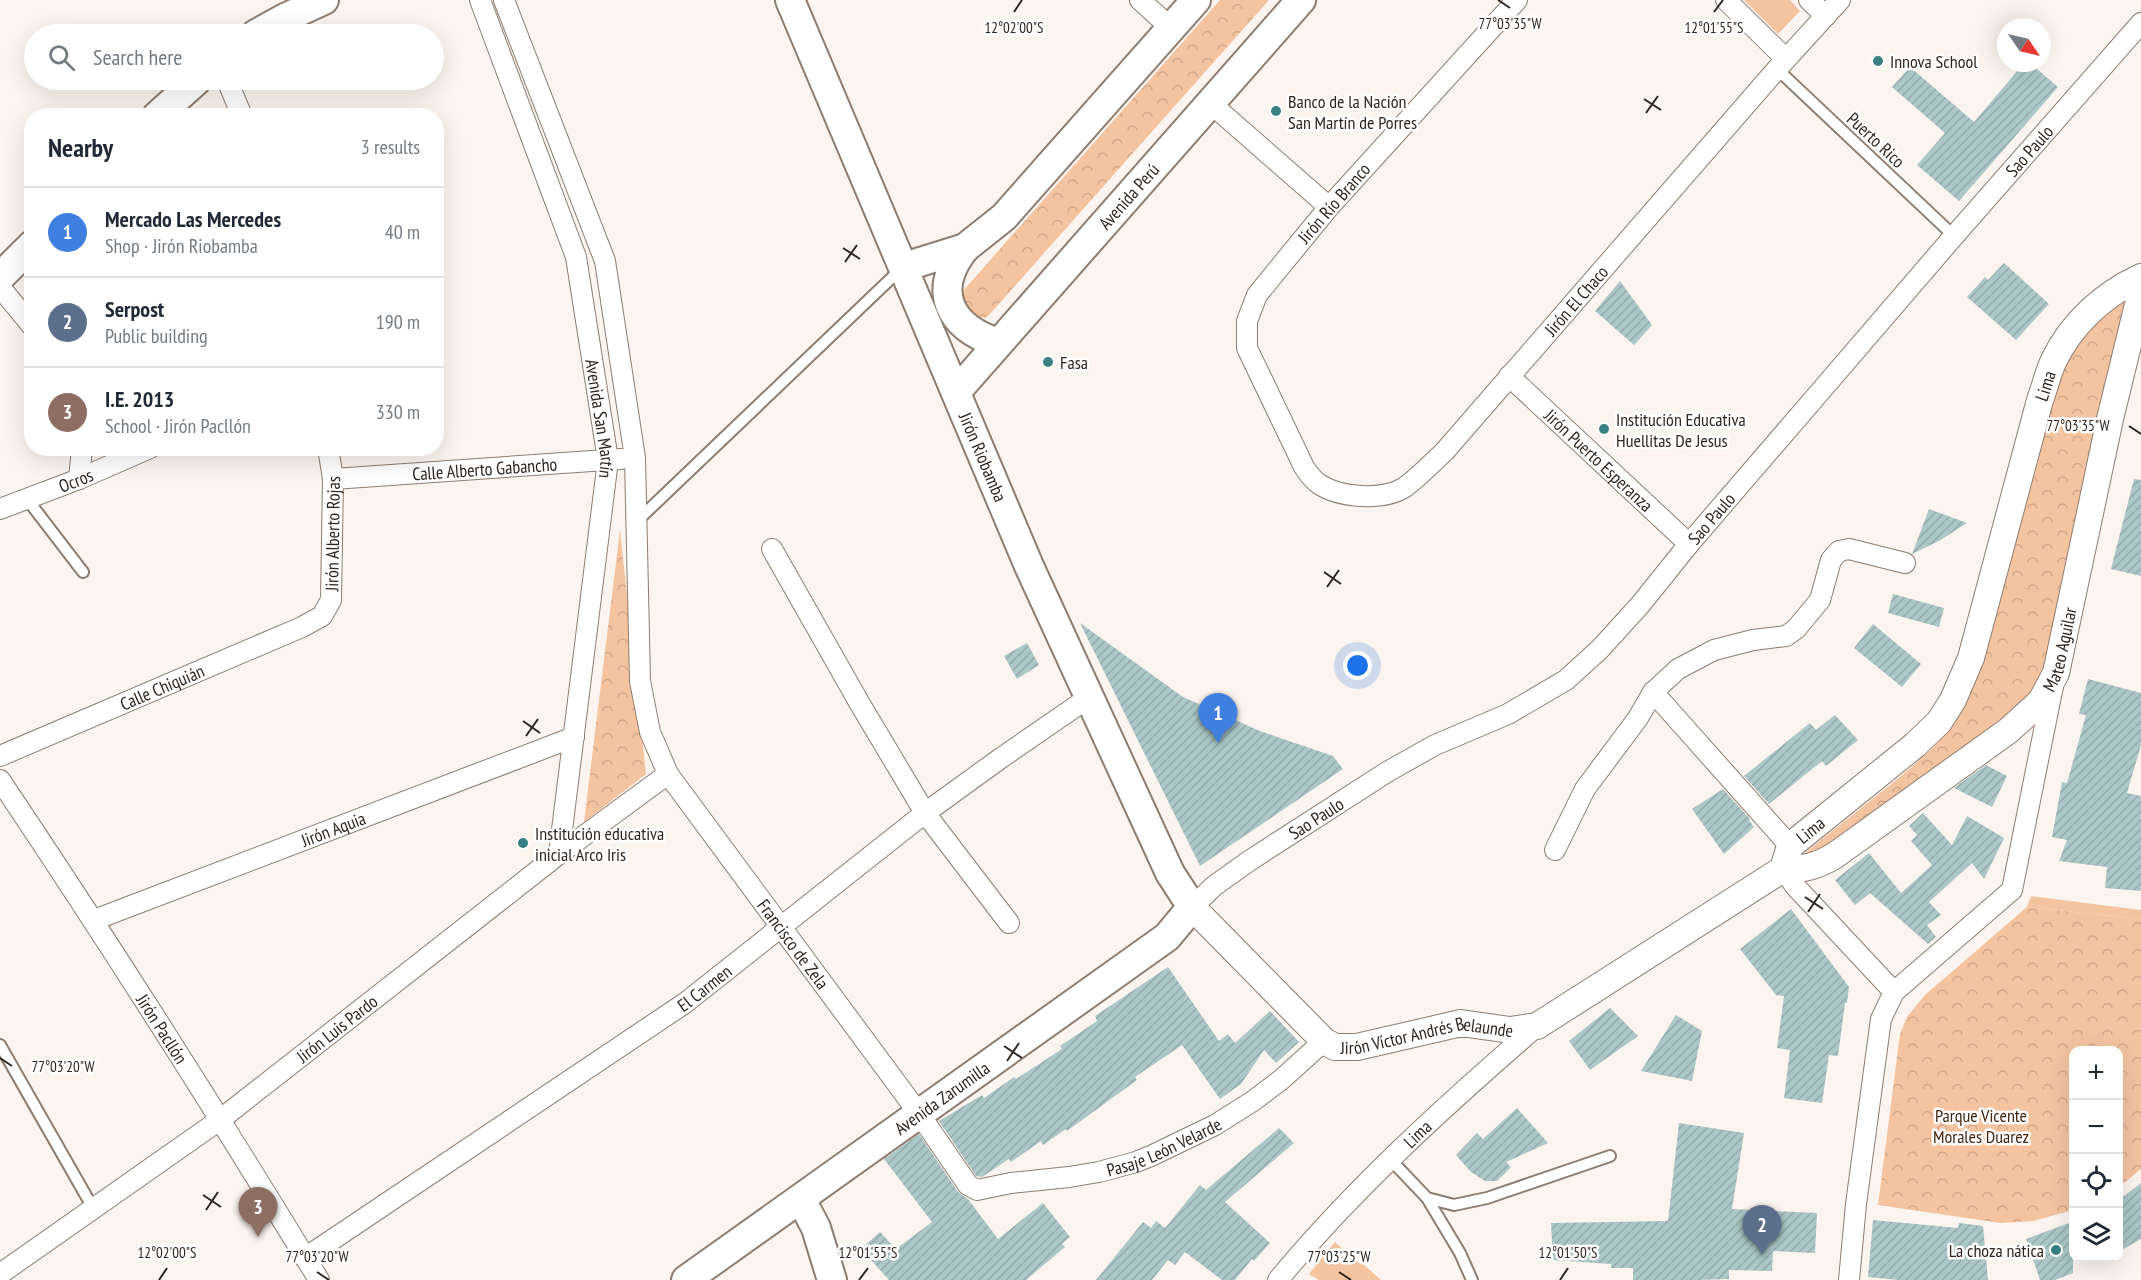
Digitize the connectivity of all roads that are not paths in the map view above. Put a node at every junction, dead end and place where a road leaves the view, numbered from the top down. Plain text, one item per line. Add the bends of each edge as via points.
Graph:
1 (324, 0) edge
2 (480, 0) edge
3 (504, 0) edge
4 (790, 0) edge
5 (1140, 0) edge
6 (1196, 0) edge
7 (1301, 0) edge
8 (1517, 0) edge
9 (1726, 0) edge
10 (1809, 0) edge
11 (1840, 0) edge
12 (1826, 16) junction
13 (2141, 23) edge
14 (274, 24) edge
15 (1171, 28) junction
16 (1781, 64) junction
17 (187, 90) edge
18 (231, 90) edge
19 (1209, 102) junction
20 (170, 108) edge
21 (239, 108) edge
22 (1329, 207) junction
23 (1953, 236) junction
24 (965, 248) junction
25 (24, 253) edge
26 (904, 267) junction
27 (0, 277) edge
28 (2141, 277) edge
29 (0, 287) edge
30 (2141, 291) edge
31 (24, 316) edge
32 (998, 343) junction
33 (1509, 376) junction
34 (956, 392) junction
35 (1290, 438) joint
36 (81, 456) edge
37 (132, 456) edge
38 (329, 456) edge
39 (635, 458) junction
40 (608, 460) junction
41 (79, 479) junction
42 (333, 479) junction
43 (27, 499) junction
44 (0, 509) edge
45 (638, 520) junction
46 (1689, 544) junction
47 (772, 549) dead end
48 (1905, 562) dead end
49 (83, 572) dead end
50 (322, 616) joint
51 (2056, 673) junction
52 (1653, 692) junction
53 (1088, 698) junction
54 (574, 737) junction
55 (0, 756) edge
56 (668, 774) junction
57 (0, 780) edge
58 (925, 813) junction
59 (1555, 850) dead end
60 (559, 854) junction
61 (1786, 857) junction
62 (1192, 906) junction
63 (94, 920) junction
64 (1009, 923) dead end
65 (782, 927) junction
66 (1894, 992) junction
67 (1538, 1026) junction
68 (1324, 1041) junction
69 (0, 1045) edge
70 (920, 1115) junction
71 (220, 1119) junction
72 (1610, 1156) dead end
73 (1390, 1159) junction
74 (976, 1190) joint
75 (1427, 1198) junction
76 (801, 1199) junction
77 (93, 1208) junction
78 (305, 1258) junction
79 (1, 1269) edge
80 (319, 1280) edge
81 (686, 1280) edge
82 (832, 1280) edge
83 (1278, 1280) edge
84 (1472, 1280) edge
85 (1849, 1280) edge

1 - 14 main road
2 - 40 street, Avenida San Martín via 576,257
3 - 39 street, Avenida San Martín via 604,261
4 - 26 main road, Jirón Riobamba
5 - 15 street
6 - 15 main road
7 - 19 main road, Avenida Perú
8 - 22 street, Jirón Río Branco
9 - 16 street
10 - 12 street
11 - 12 street, Jirón El Chaco
12 - 16 street, Jirón El Chaco
13 - 23 street, Sao Paulo
15 - 24 main road via 1004,218
16 - 23 lane, Puerto Rico
16 - 33 street, Jirón El Chaco
17 - 20 main road
18 - 21 street
19 - 22 street
19 - 32 main road, Avenida Perú
22 - 35 street, Jirón Río Branco via 1257,296 1247,321 1247,348
23 - 46 street, Sao Paulo
24 - 26 main road
24 - 32 main road via 953,263 947,285 950,306 962,325
25 - 27 main road
26 - 34 main road, Jirón Riobamba
26 - 45 lane
28 - 61 street, Lima via 2102,300 2072,331 2054,360 1971,658 1953,700 1939,722 1915,745
29 - 31 street
30 - 51 street, Mateo Aguilar
32 - 34 main road, Avenida Perú
33 - 35 street, Jirón El Chaco via 1444,452 1407,486 1386,495 1340,493 1318,484 1304,467
33 - 46 street, Jirón Puerto Esperanza
34 - 53 main road, Jirón Riobamba
36 - 41 street
37 - 41 street, Ocros
38 - 42 street, Jirón Alberto Rojas
39 - 40 street, Calle Alberto Gabancho
39 - 45 street, Avenida San Martín
40 - 42 street, Calle Alberto Gabancho
40 - 54 street, Avenida San Martín
41 - 43 street, Ocros
42 - 50 street, Jirón Alberto Rojas via 331,600
43 - 44 street, Ocros
43 - 49 lane
45 - 56 street, Avenida San Martín via 640,681 650,732
46 - 62 street, Sao Paulo via 1640,605 1566,680 1508,714 1387,772 1249,861
47 - 58 street
48 - 52 street via 1849,549 1839,551 1832,560 1820,600 1786,636 1714,650 1678,669
50 - 55 street, Calle Chiquián
51 - 61 street, Mateo Aguilar via 2041,701 2008,731 1834,856 1801,870
51 - 66 street via 2012,890
52 - 59 street via 1585,789
52 - 61 street
53 - 58 street, El Carmen
53 - 62 main road, Jirón Riobamba via 1170,873
54 - 60 street, Avenida San Martín
54 - 63 street, Jirón Aquia
56 - 60 street, Jirón Luis Pardo
56 - 65 street, Francisco de Zela
57 - 63 street, Jirón Pacllón
58 - 64 street
58 - 65 street, El Carmen
60 - 71 street, Jirón Luis Pardo
61 - 66 street via 1795,886
61 - 67 street, Lima
62 - 68 street, Jirón Víctor Andrés Belaunde
62 - 70 main road, Avenida Zarumilla via 1167,937
63 - 71 street, Jirón Pacllón
65 - 70 street, Francisco de Zela
65 - 78 street, El Carmen via 685,1002
66 - 85 street via 1879,1028
67 - 68 street, Jirón Víctor Andrés Belaunde via 1510,1030 1461,1023 1357,1047 1335,1047
67 - 73 street, Lima
68 - 74 street, Pasaje León Velarde via 1253,1101 1215,1125 1153,1155 1099,1172
69 - 77 lane
70 - 74 street, Francisco de Zela via 968,1185
70 - 76 main road, Avenida Zarumilla
71 - 77 street, Jirón Luis Pardo
71 - 78 street, Jirón Pacllón
72 - 75 lane via 1487,1198 1454,1205
73 - 75 lane
73 - 83 street, Lima
75 - 84 lane
76 - 81 main road, Avenida Zarumilla
76 - 82 main road via 816,1228
77 - 79 street, Jirón Luis Pardo
78 - 80 street, Jirón Pacllón

